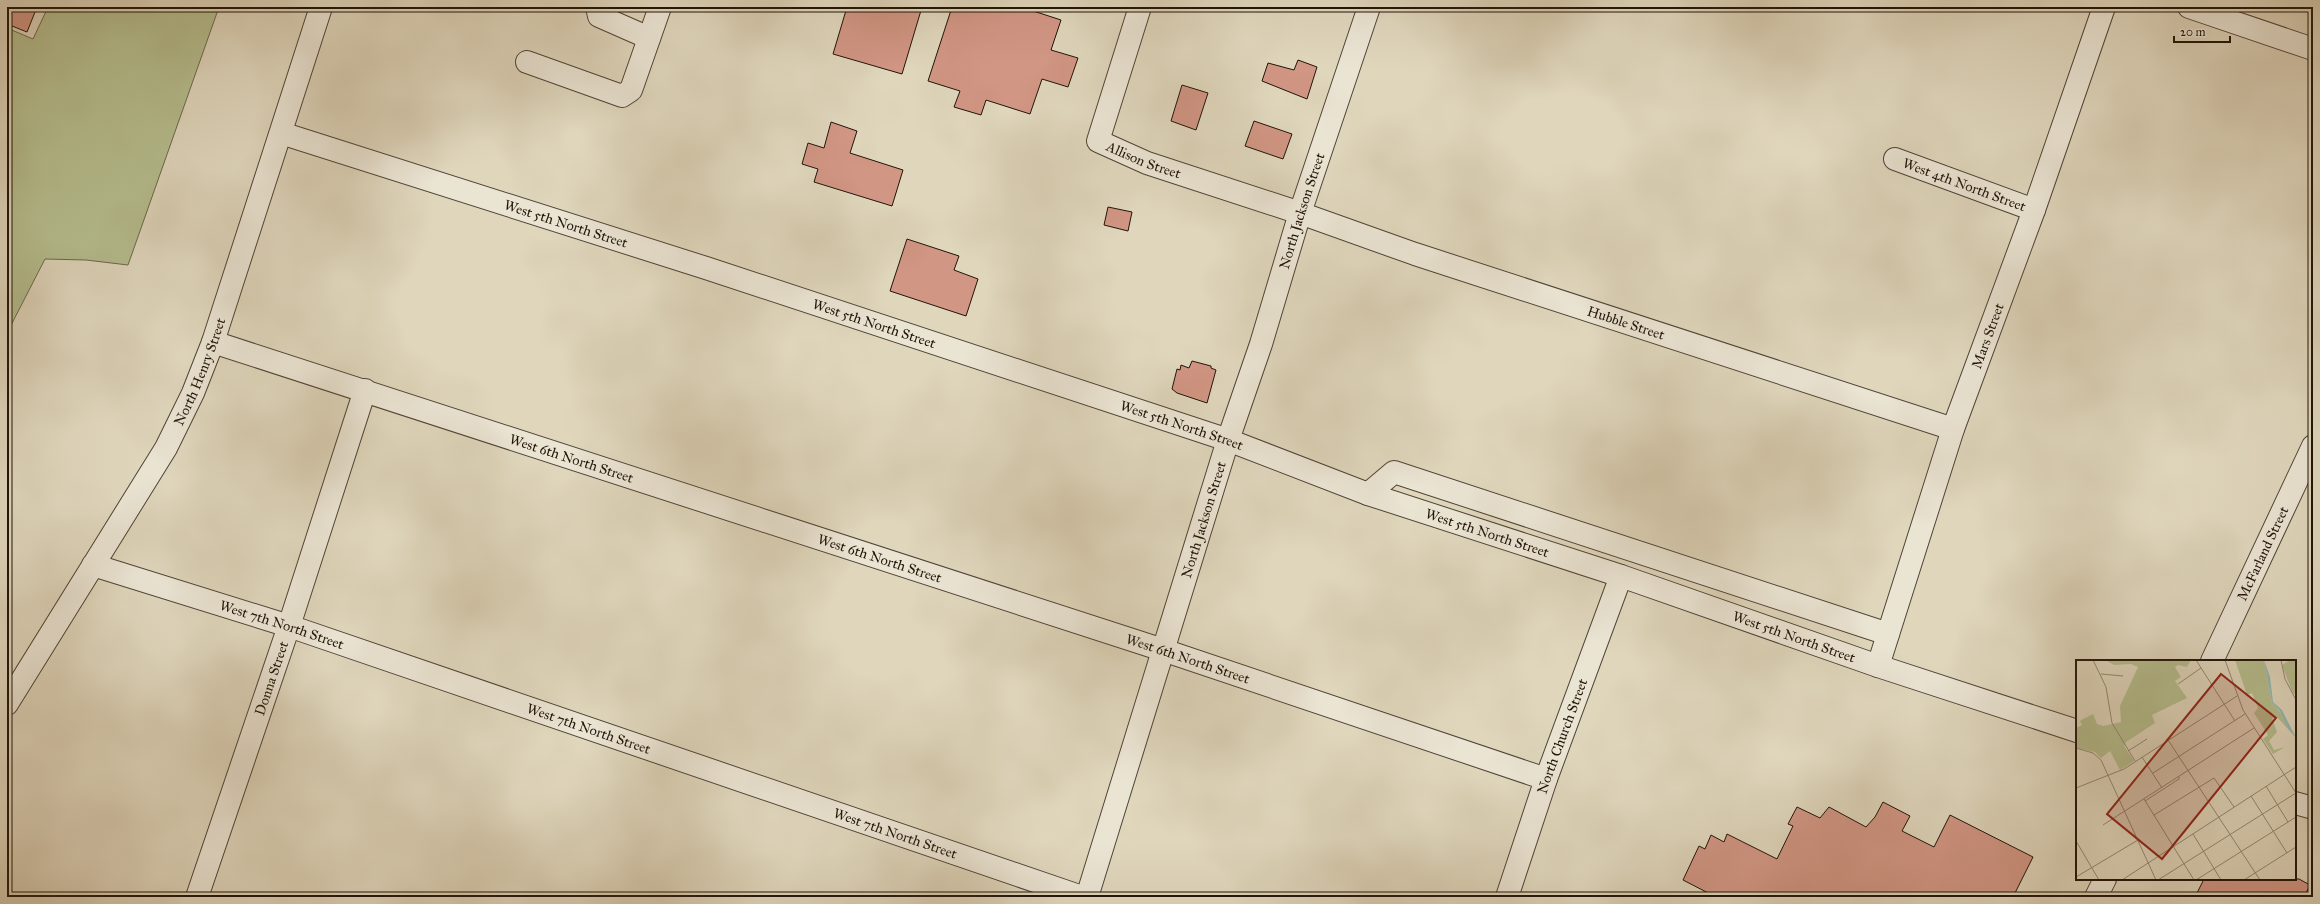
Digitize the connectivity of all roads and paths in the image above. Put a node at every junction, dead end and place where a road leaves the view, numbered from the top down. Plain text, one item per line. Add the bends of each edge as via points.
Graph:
1 (321, 7) edge
2 (596, 7) edge
3 (660, 7) edge
4 (1140, 7) edge
5 (1369, 7) edge
6 (2104, 7) edge
7 (2189, 7) edge
8 (649, 38) junction
9 (2313, 48) edge
10 (527, 62) dead end
11 (281, 133) junction
12 (1895, 159) dead end
13 (2034, 210) junction
14 (1300, 214) junction
15 (213, 342) junction
16 (365, 390) junction
17 (1954, 429) junction
18 (1228, 440) junction
19 (2313, 446) edge
20 (1368, 494) junction
21 (93, 565) junction
22 (1621, 576) junction
23 (289, 626) junction
24 (1888, 634) junction
25 (1163, 650) junction
26 (2212, 660) edge
27 (1878, 666) junction
28 (7, 704) edge
29 (2076, 731) edge
30 (1546, 779) junction
31 (2296, 802) edge
32 (2313, 808) edge
33 (2104, 880) edge
34 (197, 897) edge
35 (1082, 897) edge
36 (1087, 897) edge
37 (1507, 897) edge
38 (2096, 897) edge

1 - 11 street, North Henry Street
2 - 8 street via 600,16
3 - 8 street
4 - 14 street, Allison Street via 1098,140 1147,163
5 - 14 street, North Jackson Street
6 - 13 street, Mars Street
7 - 9 street
8 - 10 street via 631,90 622,96
11 - 15 street, North Henry Street
11 - 18 street, West 5th North Street via 706,268
12 - 13 street, West 4th North Street
13 - 17 street, Mars Street
14 - 17 street, Hubble Street via 1415,254
14 - 18 street, North Jackson Street via 1261,344
15 - 16 street, West 6th North Street
15 - 21 street, North Henry Street via 193,393 166,448
16 - 23 street, Donna Street
16 - 25 street, West 6th North Street
17 - 24 street, Mars Street
18 - 20 street, West 5th North Street
18 - 25 street, North Jackson Street
19 - 26 street, McFarland Street
20 - 22 street, West 5th North Street
20 - 24 street via 1394,472
21 - 23 street, West 7th North Street
21 - 28 street, North Henry Street
22 - 27 street, West 5th North Street
22 - 30 street, North Church Street
23 - 34 street, Donna Street
23 - 35 street, West 7th North Street
24 - 27 street, Mars Street
25 - 30 street, West 6th North Street
25 - 36 street, North Jackson Street
27 - 29 street, West 5th North Street
30 - 37 street, North Church Street
31 - 32 street
33 - 38 street

